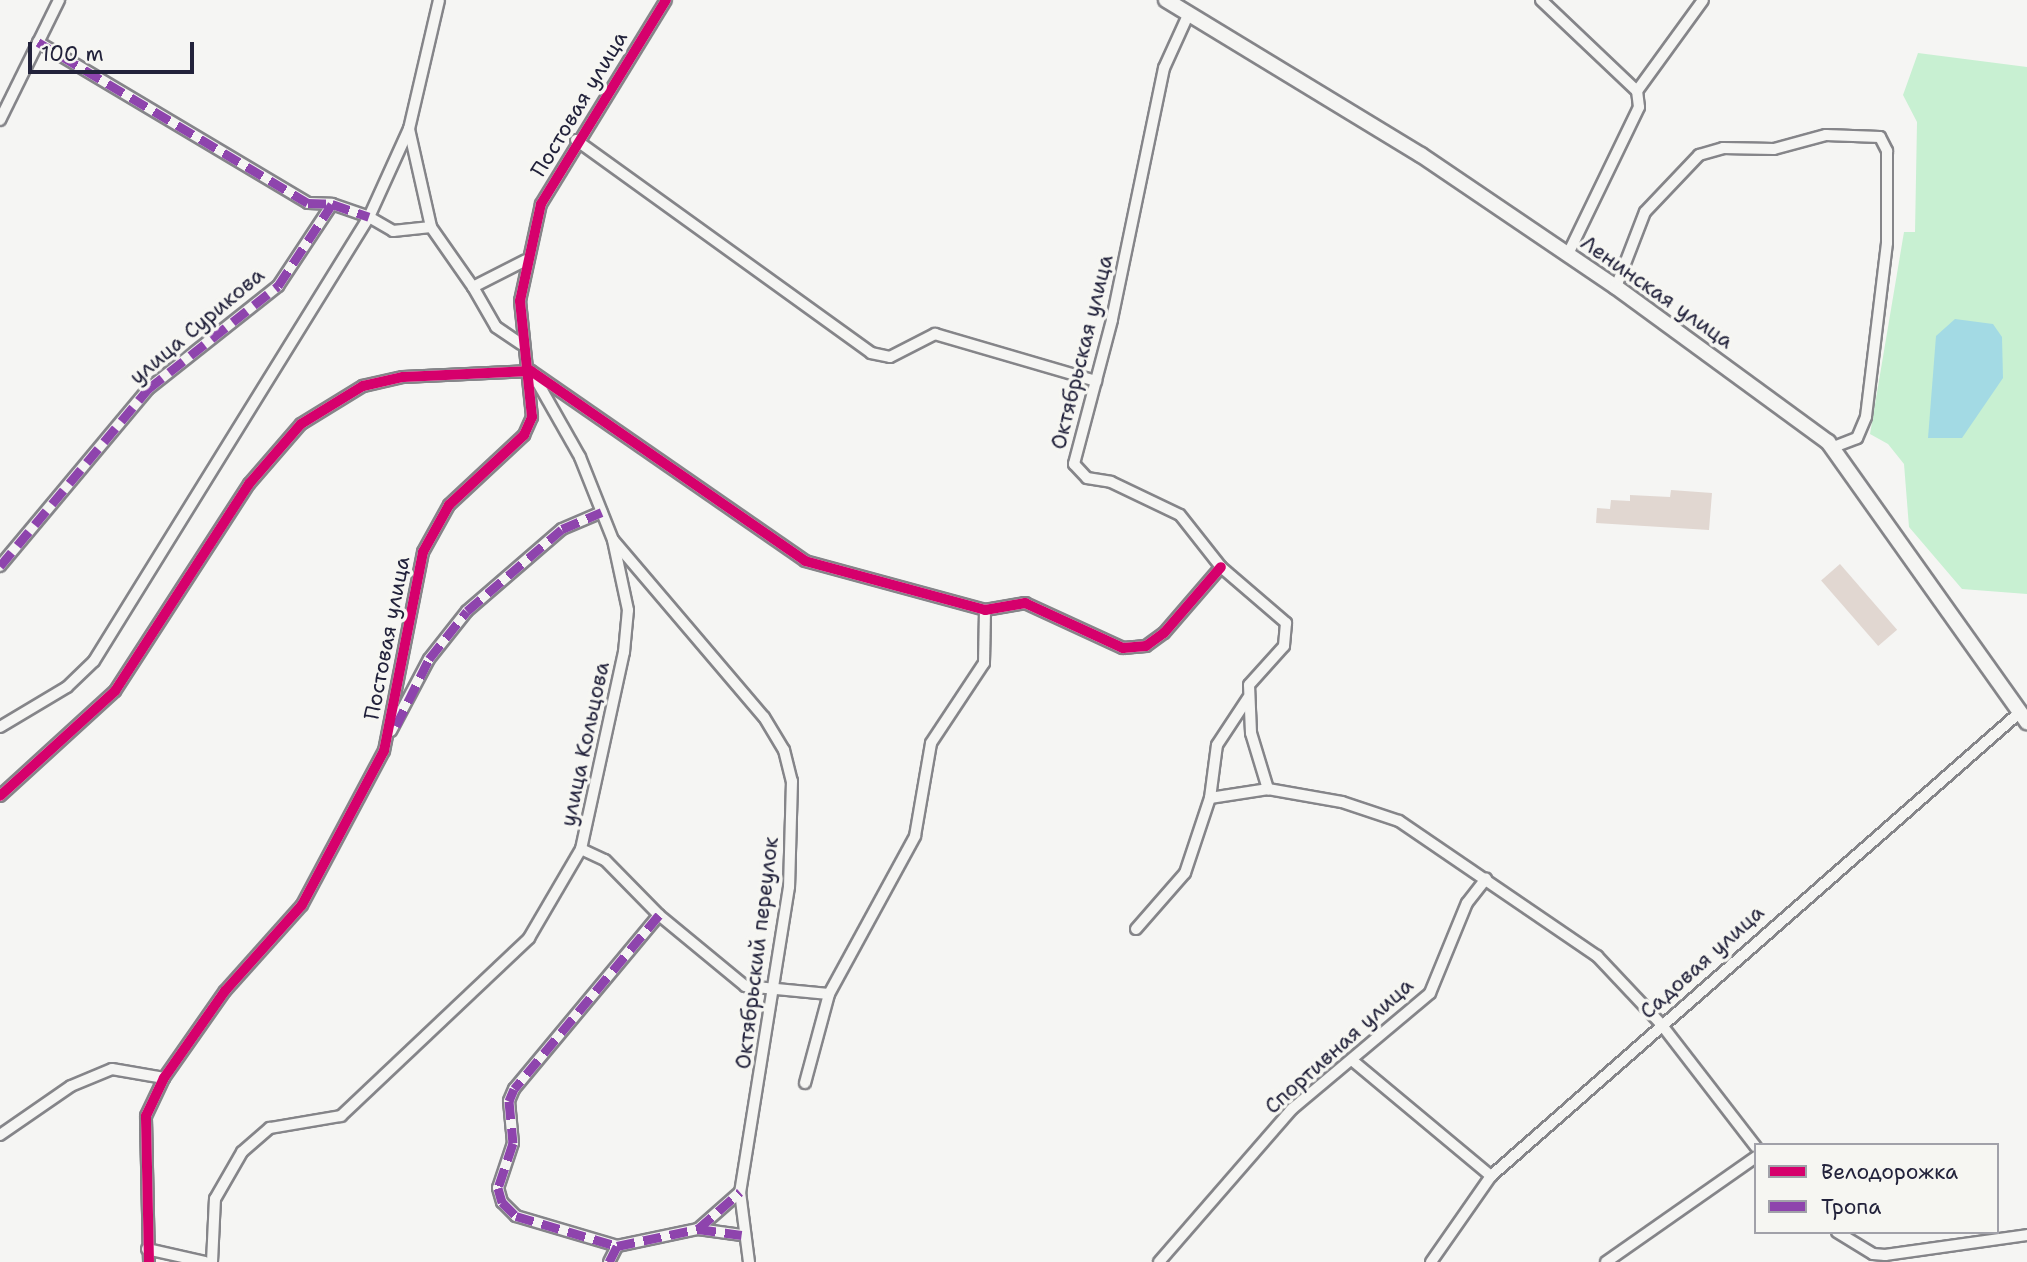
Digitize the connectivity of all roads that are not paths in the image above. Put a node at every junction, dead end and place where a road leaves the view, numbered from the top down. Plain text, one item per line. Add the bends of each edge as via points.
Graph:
1 (58, 0) edge
2 (439, 0) edge
3 (666, 0) edge
4 (1166, 0) edge
5 (1541, 0) edge
6 (1703, 0) edge
7 (1189, 13) junction
8 (38, 42) junction
9 (1637, 91) junction
10 (0, 120) edge
11 (409, 129) junction
12 (576, 141) junction
13 (332, 204) junction
14 (369, 218) junction
15 (431, 227) junction
16 (1567, 254) junction
17 (526, 260) junction
18 (473, 287) junction
19 (1616, 287) junction
20 (521, 344) junction
21 (531, 371) junction
22 (1096, 380) junction
23 (1833, 447) junction
24 (601, 512) junction
25 (613, 540) junction
26 (0, 566) edge
27 (1221, 567) junction
28 (985, 610) junction
29 (1248, 698) junction
30 (2023, 717) edge
31 (0, 727) edge
32 (388, 731) junction
33 (1268, 789) junction
34 (0, 796) edge
35 (1210, 798) junction
36 (581, 849) junction
37 (1486, 879) junction
38 (659, 915) junction
39 (1136, 929) dead end
40 (770, 991) junction
41 (830, 994) junction
42 (1661, 1024) junction
43 (1353, 1061) junction
44 (164, 1078) junction
45 (805, 1083) dead end
46 (0, 1135) edge
47 (1754, 1144) edge
48 (1754, 1158) edge
49 (1491, 1176) junction
50 (740, 1192) junction
51 (698, 1229) junction
52 (1840, 1234) edge
53 (2027, 1235) edge
54 (742, 1236) junction
55 (617, 1246) junction
56 (147, 1249) junction
57 (1162, 1259) edge
58 (149, 1262) edge
59 (205, 1262) edge
60 (212, 1262) edge
61 (609, 1262) edge
62 (749, 1262) edge
63 (1432, 1262) edge
64 (1606, 1262) edge

1 - 8 street
2 - 11 street
3 - 12 street, Постовая улица
4 - 7 main road, Ленинская улица
5 - 9 street
6 - 9 street
7 - 16 main road, Ленинская улица via 1421,155
7 - 22 street, Октябрьская улица via 1164,68
8 - 10 street
8 - 13 street via 297,196
9 - 16 street via 1639,107
11 - 14 street
11 - 15 street
12 - 17 street, Постовая улица via 541,204
12 - 22 street via 871,352 890,357 935,334
13 - 14 street
13 - 26 street, улица Сурикова via 278,286 148,389
14 - 15 street via 393,231
14 - 31 street via 94,661 67,687
15 - 18 street
16 - 19 main road, Ленинская улица
17 - 18 street
17 - 20 street, Постовая улица
18 - 20 street via 496,327
19 - 23 main road, Ленинская улица
19 - 23 street via 1644,212 1699,155 1723,148 1774,149 1826,135 1880,137 1887,151 1886,243 1866,417 1857,438
20 - 21 street, Постовая улица
21 - 24 street, улица Кольцова via 580,457
21 - 28 street via 805,561
21 - 32 street, Постовая улица via 532,417 524,435 449,505 423,552
21 - 34 street via 403,377 363,386 301,424 249,484 115,691
22 - 27 street, Октябрьская улица via 1074,464 1077,471 1180,515
23 - 30 main road, Ленинская улица
24 - 25 street, улица Кольцова
24 - 32 street, Постовая улица via 562,529 467,611 429,659 395,728
25 - 36 street, улица Кольцова via 629,627
25 - 40 street, Октябрьский переулок via 764,717 784,750 792,781 793,835 789,887
27 - 28 street via 1164,634 1135,650 1025,603
27 - 29 street, Октябрьская улица via 1286,623 1284,646 1250,685
28 - 41 street via 984,663 931,743 915,835
29 - 33 street via 1251,733
29 - 35 street via 1217,745
30 - 42 street, Садовая улица
32 - 44 street, Постовая улица via 383,751 302,905 225,992
33 - 35 street
33 - 37 street via 1342,802 1399,821
35 - 39 street via 1185,873
36 - 38 street via 605,860
36 - 60 street, улица Кольцова via 529,938 341,1116 270,1128 242,1152 215,1199
37 - 42 street via 1597,956
37 - 43 street, Спортивная улица via 1467,903 1430,993
38 - 40 street via 745,986
38 - 55 street via 514,1088 509,1101 513,1143 498,1188 502,1202 516,1216
40 - 41 street
40 - 50 street, Октябрьский переулок
41 - 45 street
42 - 47 street
42 - 49 street, Садовая улица
43 - 49 street
43 - 57 street, Спортивная улица via 1292,1109
44 - 46 street via 112,1069 71,1086
44 - 56 street, Постовая улица via 146,1116
48 - 64 street
49 - 63 street, Садовая улица
50 - 51 street
50 - 54 street, Октябрьский переулок
51 - 54 street
51 - 55 street
52 - 53 street via 1873,1254 1885,1255
54 - 62 street, Октябрьский переулок
55 - 61 street
56 - 58 street, Постовая улица
56 - 59 street

